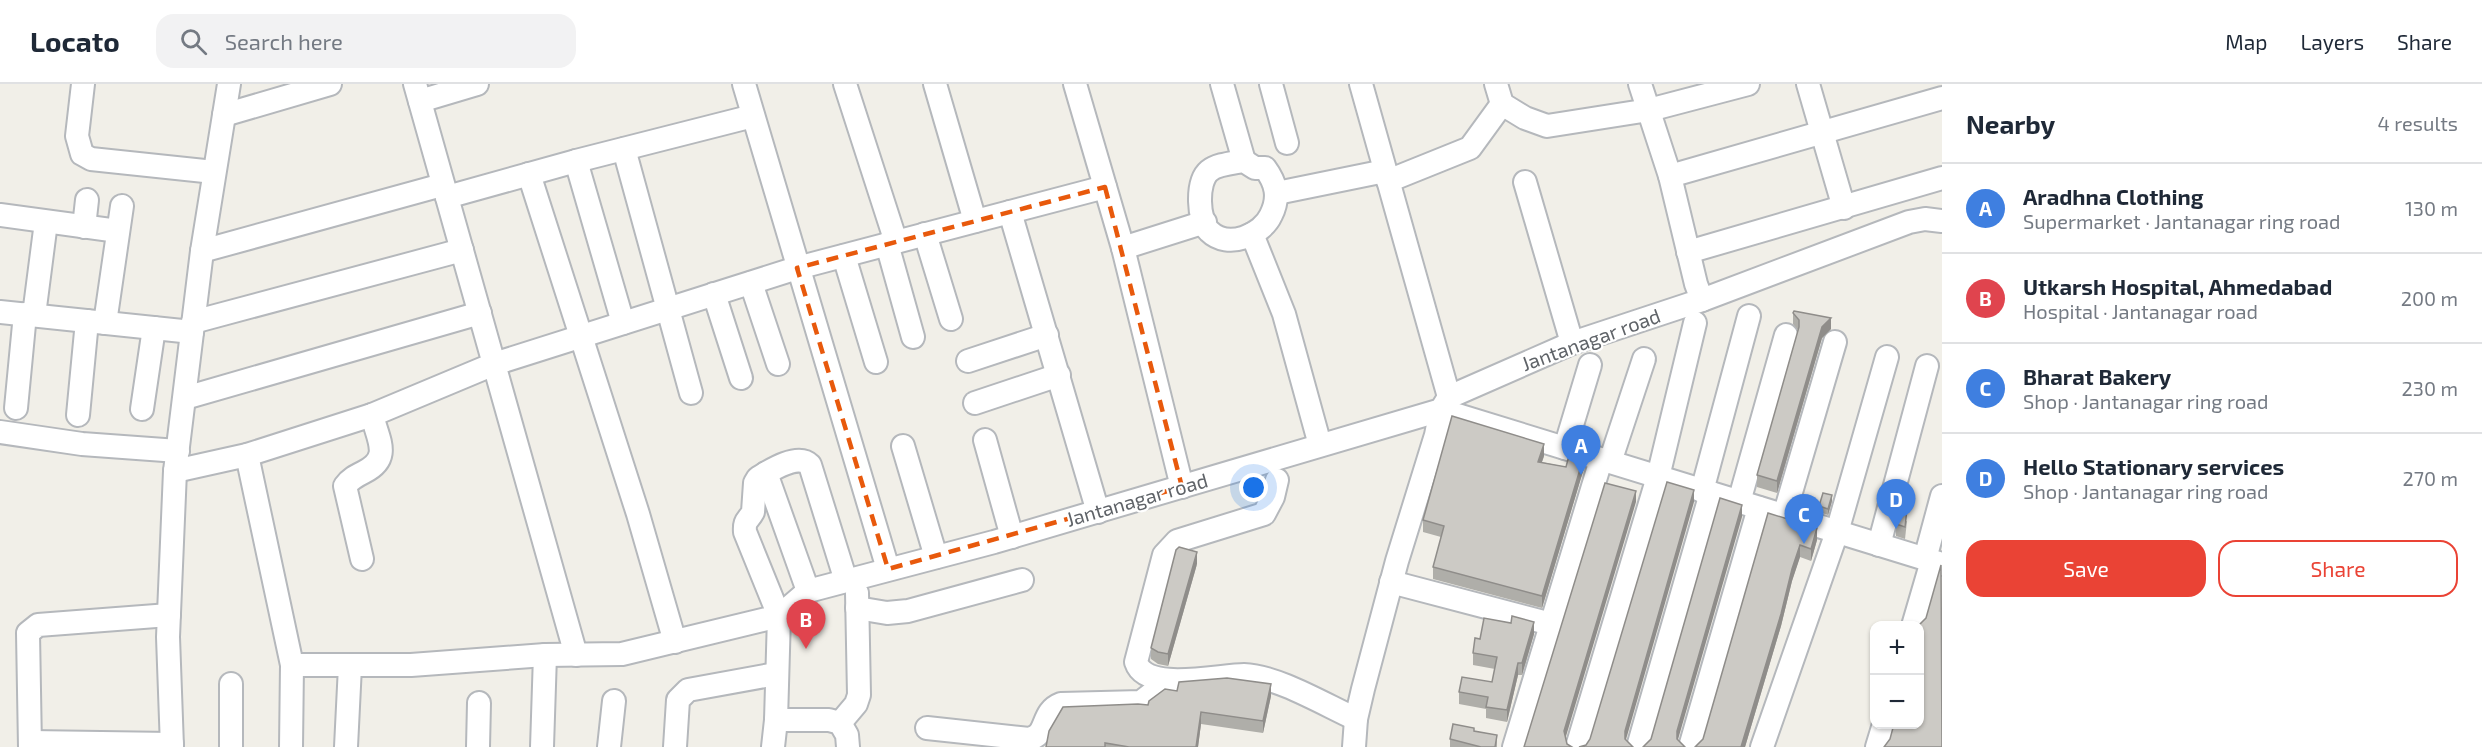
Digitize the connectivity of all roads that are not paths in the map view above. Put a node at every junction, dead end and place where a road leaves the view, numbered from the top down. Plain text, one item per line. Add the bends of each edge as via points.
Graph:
1 (83, 84) edge
2 (229, 84) edge
3 (330, 84) edge
4 (477, 84) edge
5 (744, 84) edge
6 (845, 84) edge
7 (934, 84) edge
8 (1075, 84) edge
9 (1222, 84) edge
10 (1270, 84) edge
11 (1361, 84) edge
12 (1640, 84) edge
13 (1748, 84) edge
14 (1808, 84) edge
15 (417, 92) edge
16 (1499, 94) edge
17 (1942, 98) edge
18 (1649, 110) junction
19 (224, 115) junction
20 (753, 116) junction
21 (1824, 131) junction
22 (1287, 143) dead end
23 (624, 149) junction
24 (576, 161) junction
25 (1244, 161) junction
26 (214, 172) junction
27 (529, 174) junction
28 (1387, 176) junction
29 (1670, 176) junction
30 (1942, 178) edge
31 (1525, 182) dead end
32 (1105, 187) junction
33 (445, 191) junction
34 (1277, 193) junction
35 (87, 200) dead end
36 (122, 206) dead end
37 (1844, 208) junction
38 (1010, 212) junction
39 (0, 216) edge
40 (975, 221) junction
41 (1942, 221) edge
42 (46, 222) junction
43 (1205, 222) junction
44 (84, 227) junction
45 (118, 231) junction
46 (925, 234) junction
47 (1252, 234) junction
48 (891, 243) junction
49 (1124, 249) junction
50 (462, 250) junction
51 (202, 251) junction
52 (1688, 252) junction
53 (844, 256) junction
54 (797, 268) junction
55 (751, 283) junction
56 (714, 294) junction
57 (1702, 300) junction
58 (669, 310) junction
59 (0, 312) edge
60 (480, 313) junction
61 (30, 315) junction
62 (1749, 316) dead end
63 (951, 319) dead end
64 (96, 322) junction
65 (623, 323) junction
66 (1695, 323) dead end
67 (192, 327) junction
68 (154, 328) junction
69 (581, 335) junction
70 (1047, 335) junction
71 (1786, 335) dead end
72 (913, 337) dead end
73 (1836, 342) dead end
74 (1572, 343) junction
75 (1887, 357) dead end
76 (1644, 359) dead end
77 (968, 361) dead end
78 (876, 362) dead end
79 (494, 364) junction
80 (778, 364) dead end
81 (1590, 364) dead end
82 (1928, 366) dead end
83 (1059, 375) junction
84 (741, 378) dead end
85 (691, 393) dead end
86 (185, 398) junction
87 (975, 403) dead end
88 (1445, 404) junction
89 (16, 408) dead end
90 (142, 409) dead end
91 (78, 415) dead end
92 (372, 415) junction
93 (0, 432) edge
94 (985, 440) dead end
95 (1320, 445) junction
96 (903, 446) dead end
97 (1565, 448) junction
98 (247, 455) junction
99 (176, 461) junction
100 (1605, 461) junction
101 (766, 473) junction
102 (1658, 477) junction
103 (1276, 480) dead end
104 (1182, 487) junction
105 (1706, 492) junction
106 (1942, 496) edge
107 (1749, 505) junction
108 (1098, 512) junction
109 (1784, 516) junction
110 (1837, 532) junction
111 (1012, 537) junction
112 (1879, 545) junction
113 (936, 557) junction
114 (362, 559) dead end
115 (1933, 561) edge
116 (888, 569) junction
117 (1022, 579) dead end
118 (851, 580) junction
119 (1391, 582) junction
120 (808, 591) junction
121 (857, 608) junction
122 (169, 615) junction
123 (779, 615) junction
124 (1915, 621) edge
125 (1551, 624) junction
126 (675, 642) junction
127 (545, 655) junction
128 (576, 655) junction
129 (292, 666) junction
130 (350, 666) junction
131 (776, 674) junction
132 (1168, 681) junction
133 (231, 684) dead end
134 (614, 701) dead end
135 (479, 703) dead end
136 (1356, 719) junction
137 (777, 720) junction
138 (840, 723) junction
139 (927, 728) dead end
140 (1882, 729) edge
141 (1030, 743) edge
142 (30, 745) edge
143 (93, 745) edge
144 (172, 746) edge
145 (231, 747) edge
146 (291, 747) edge
147 (346, 747) edge
148 (478, 747) edge
149 (542, 747) edge
150 (609, 747) edge
151 (675, 747) edge
152 (773, 747) edge
153 (848, 747) edge
154 (1354, 747) edge
155 (1514, 747) edge
156 (1576, 747) edge
157 (1638, 747) edge
158 (1690, 747) edge
159 (1762, 747) edge
160 (1877, 747) edge

1 - 26 street via 77,136 82,154 91,159
2 - 19 street
3 - 19 street
4 - 15 street
5 - 20 street
6 - 48 street
7 - 40 street
8 - 32 street
9 - 25 street
10 - 22 street
11 - 28 street
12 - 18 street
13 - 18 street
14 - 21 street
15 - 33 street
16 - 18 street via 1525,118 1547,126
16 - 28 street via 1470,148
17 - 21 street
18 - 29 street
19 - 26 street
20 - 23 street
20 - 54 street
21 - 29 street
21 - 37 street
23 - 24 street
23 - 58 street
24 - 27 street
24 - 65 street
25 - 34 street via 1255,168 1265,168
25 - 43 street via 1209,171 1202,180 1200,201
26 - 51 street
27 - 33 street
27 - 69 street
28 - 34 street
28 - 88 street
29 - 52 street
30 - 37 street
31 - 74 street
32 - 38 street
32 - 49 street
33 - 50 street
33 - 51 street
34 - 47 street via 1270,217 1263,228
35 - 44 street
36 - 45 street
37 - 52 street
38 - 40 street
38 - 70 street
39 - 42 street
40 - 46 street
41 - 57 street, Jantanagar road via 1909,222
42 - 44 street
42 - 61 street
43 - 47 street via 1208,230 1226,238 1244,239
43 - 49 street
44 - 45 street
45 - 64 street
46 - 48 street
46 - 63 street
47 - 95 street via 1284,314
48 - 53 street
48 - 72 street
49 - 104 street
50 - 60 street
50 - 67 street
51 - 67 street
52 - 57 street
53 - 54 street
53 - 78 street
54 - 55 street
54 - 116 street
55 - 56 street
55 - 80 street
56 - 58 street
56 - 84 street
57 - 74 street, Jantanagar road
58 - 65 street
58 - 85 street
59 - 61 street
60 - 79 street
60 - 86 street
61 - 64 street
61 - 89 street
62 - 105 street
64 - 68 street
64 - 91 street
65 - 69 street
66 - 102 street
67 - 68 street
67 - 86 street
68 - 90 street
69 - 79 street
69 - 126 street
70 - 77 street
70 - 83 street
71 - 107 street
73 - 109 street
74 - 88 street, Jantanagar road
75 - 110 street
76 - 100 street
79 - 92 street
79 - 128 street
81 - 97 street
82 - 112 street
83 - 87 street
83 - 108 street
86 - 99 street
88 - 95 street, Jantanagar road
88 - 97 street
88 - 119 street
92 - 98 street
92 - 114 street via 381,452 379,461 345,486
93 - 99 street
94 - 111 street
95 - 104 street, Jantanagar road
96 - 113 street
97 - 100 street
98 - 99 street
98 - 129 street
99 - 122 street
100 - 102 street
100 - 125 street
101 - 118 street via 797,460 810,465
101 - 120 street
101 - 123 street via 755,483 753,512 745,519 745,532
102 - 105 street
102 - 156 street
103 - 132 street via 1264,514 1177,541 1164,555 1136,662 1143,673
104 - 108 street, Jantanagar road
105 - 107 street
105 - 157 street
106 - 115 street
107 - 109 street
107 - 158 street
108 - 111 street, Jantanagar road
109 - 110 street
110 - 112 street
110 - 159 street
111 - 113 street, Jantanagar road
112 - 115 street
113 - 116 street, Jantanagar road
115 - 124 street
116 - 118 street, Jantanagar road
117 - 121 street via 908,611 887,613
118 - 120 street, Jantanagar road
118 - 121 street
119 - 125 street
119 - 136 street
120 - 123 street, Jantanagar road
121 - 138 street via 858,695
122 - 142 street via 32,628 28,633
122 - 144 street
123 - 126 street
123 - 131 street
125 - 155 street
126 - 128 street via 622,654
127 - 128 street
127 - 130 street
127 - 149 street
129 - 130 street
129 - 146 street
130 - 147 street
131 - 137 street
131 - 151 street via 682,694 678,700
132 - 136 street via 1244,675 1264,678
132 - 141 street via 1141,702 1060,704 1048,712 1041,733
133 - 145 street
134 - 150 street
135 - 148 street
136 - 154 street
137 - 138 street
137 - 152 street
138 - 153 street
139 - 141 street
140 - 160 street
142 - 143 street
143 - 144 street

